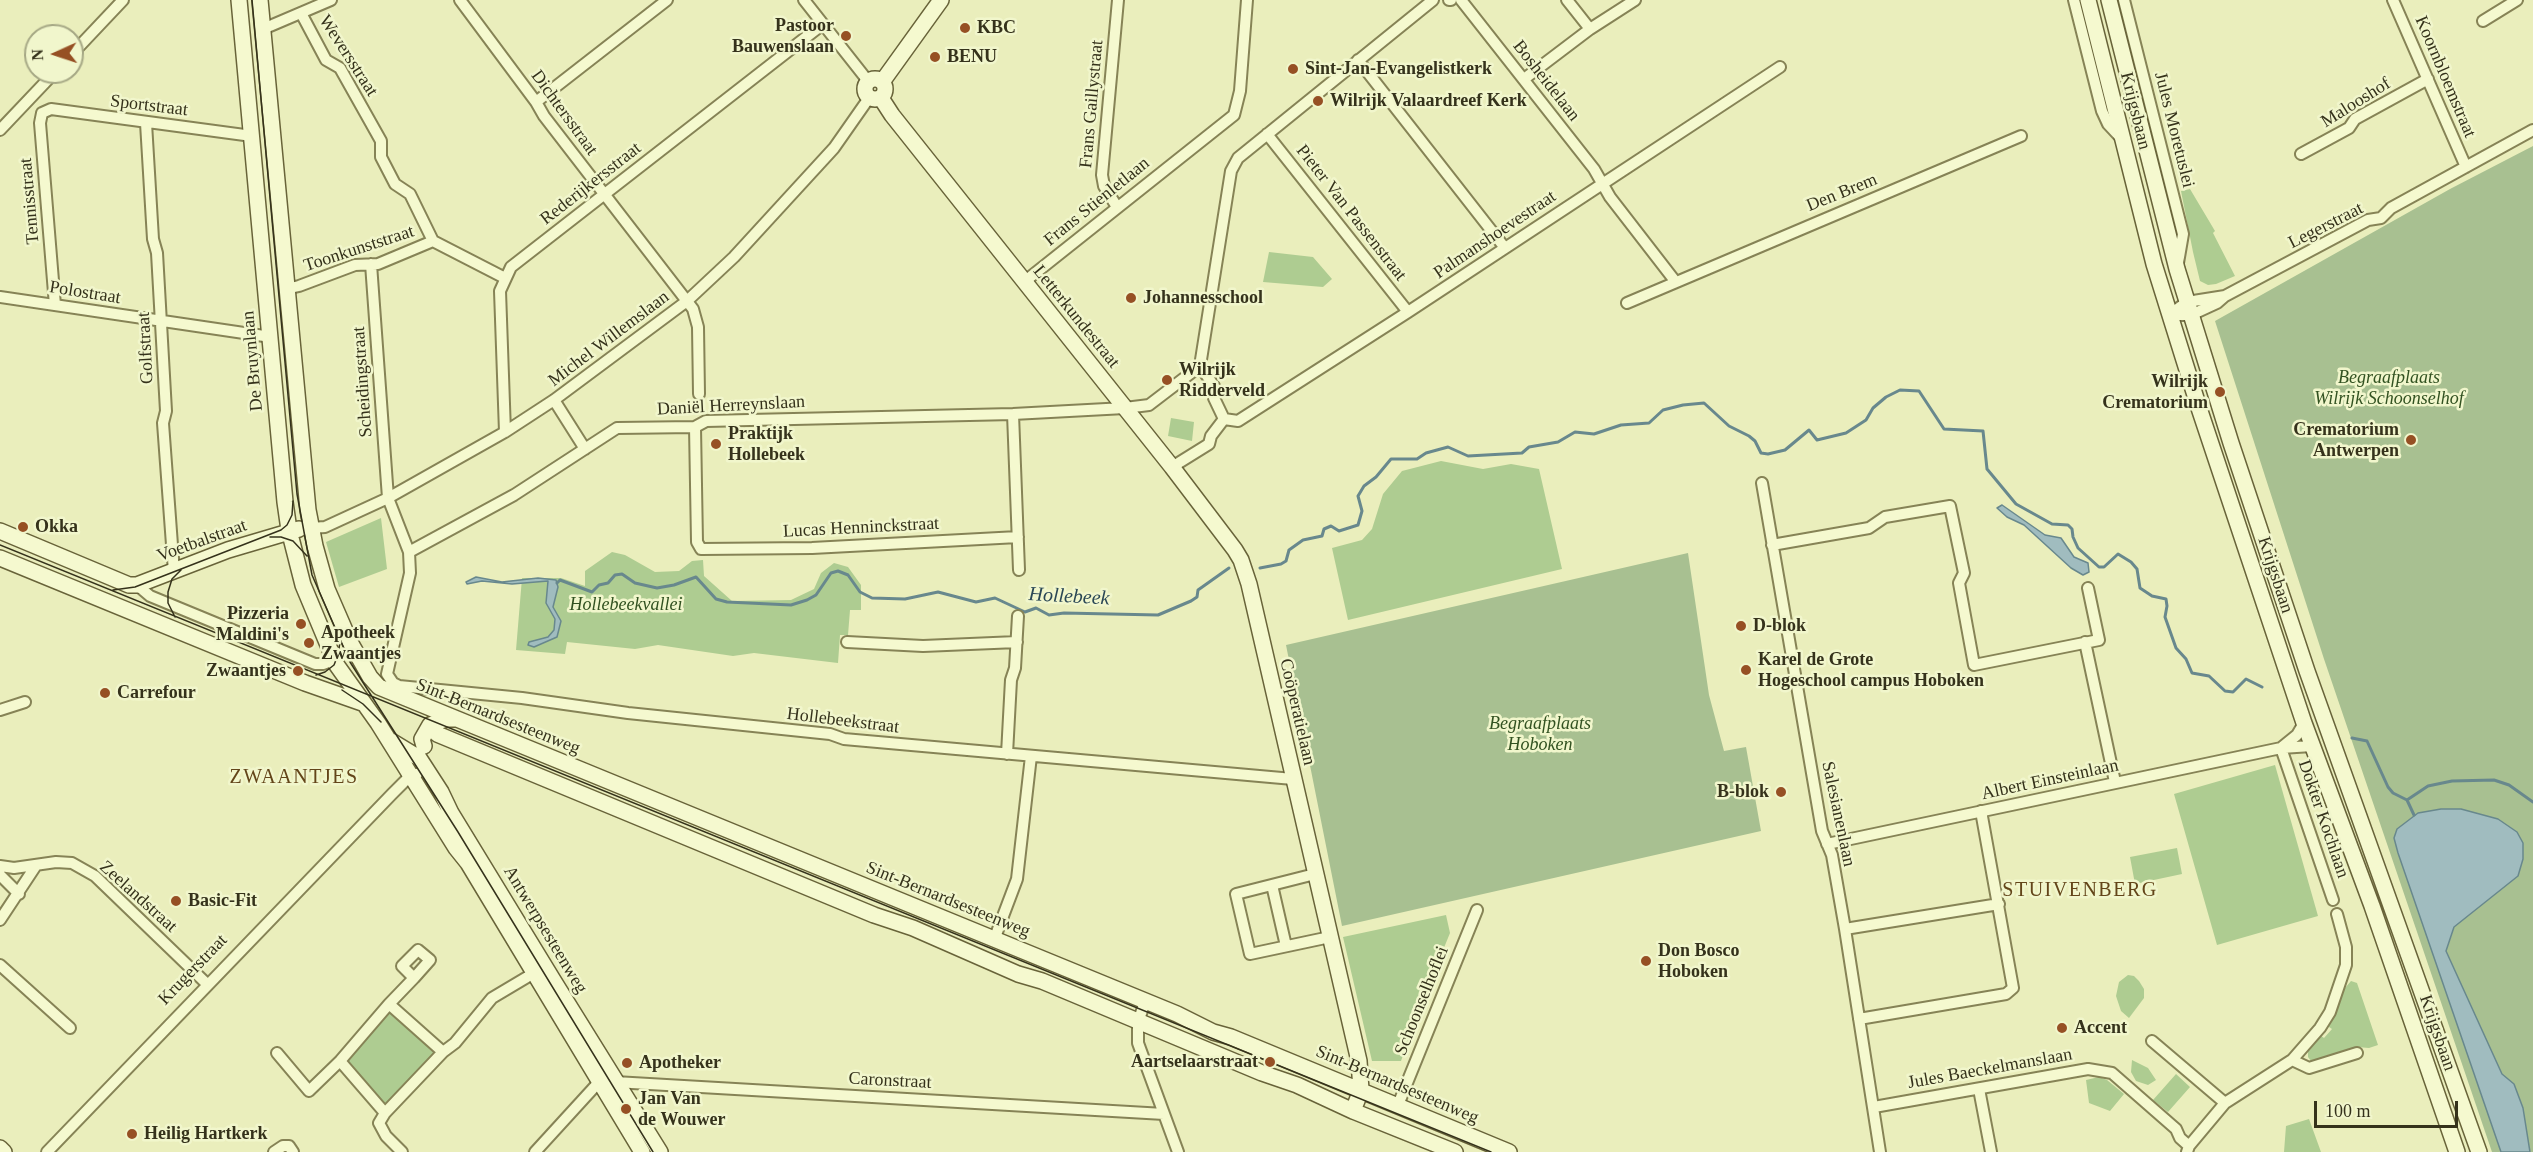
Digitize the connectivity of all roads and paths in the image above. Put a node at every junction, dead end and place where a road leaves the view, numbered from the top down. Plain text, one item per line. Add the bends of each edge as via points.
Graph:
1 (123, 0) edge
2 (239, 0) edge
3 (260, 0) edge
4 (331, 0) edge
5 (460, 0) edge
6 (667, 0) edge
7 (804, 0) edge
8 (941, 0) edge
9 (1118, 0) edge
10 (1247, 0) edge
11 (1433, 0) edge
12 (1461, 0) edge
13 (1567, 0) edge
14 (1635, 0) edge
15 (2074, 0) edge
16 (2088, 0) edge
17 (2109, 0) edge
18 (2124, 0) edge
19 (2393, 0) edge
20 (2517, 0) edge
21 (301, 13) junction
22 (2483, 21) dead end
23 (823, 24) junction
24 (263, 29) junction
25 (1590, 29) junction
26 (84, 41) edge
27 (1358, 60) junction
28 (1780, 68) dead end
29 (1524, 79) junction
30 (2428, 79) junction
31 (875, 82) junction
32 (43, 84) edge
33 (875, 98) junction
34 (27, 101) junction
35 (536, 102) junction
36 (42, 113) junction
37 (146, 123) junction
38 (0, 130) edge
39 (2533, 130) edge
40 (1267, 134) junction
41 (252, 136) junction
42 (2021, 136) dead end
43 (2122, 140) junction
44 (2301, 154) dead end
45 (2466, 167) junction
46 (1602, 184) junction
47 (604, 195) junction
48 (1117, 207) junction
49 (433, 241) junction
50 (1505, 248) junction
51 (371, 264) junction
52 (2177, 269) junction
53 (505, 279) junction
54 (1676, 281) junction
55 (1023, 282) junction
56 (286, 289) junction
57 (0, 297) edge
58 (687, 301) junction
59 (1627, 303) dead end
60 (56, 305) junction
61 (2189, 309) junction
62 (1408, 312) junction
63 (2169, 315) junction
64 (161, 322) junction
65 (271, 337) junction
66 (1200, 366) junction
67 (699, 394) dead end
68 (554, 400) junction
69 (1125, 408) junction
70 (1013, 414) junction
71 (1224, 419) junction
72 (695, 427) junction
73 (505, 432) junction
74 (585, 449) junction
75 (1172, 467) junction
76 (1761, 483) dead end
77 (388, 498) junction
78 (311, 528) junction
79 (289, 530) junction
80 (0, 531) edge
81 (1018, 537) junction
82 (1772, 545) junction
83 (409, 552) junction
84 (0, 558) edge
85 (1241, 560) joint
86 (1019, 570) dead end
87 (174, 572) junction
88 (133, 585) junction
89 (2088, 588) dead end
90 (1018, 616) dead end
91 (847, 642) dead end
92 (1017, 642) junction
93 (2085, 642) junction
94 (334, 660) junction
95 (25, 702) dead end
96 (362, 703) junction
97 (430, 708) junction
98 (0, 710) edge
99 (455, 719) junction
100 (2304, 723) junction
101 (436, 729) junction
102 (388, 739) junction
103 (2312, 746) junction
104 (2281, 748) junction
105 (421, 752) junction
106 (1007, 754) junction
107 (1031, 756) junction
108 (411, 775) junction
109 (1293, 779) junction
110 (434, 781) junction
111 (2115, 782) junction
112 (1982, 811) junction
113 (1827, 844) junction
114 (0, 866) edge
115 (35, 867) junction
116 (1315, 874) junction
117 (0, 875) edge
118 (1272, 885) junction
119 (19, 894) junction
120 (2332, 900) dead end
121 (1998, 904) junction
122 (1477, 910) dead end
123 (2337, 914) dead end
124 (0, 920) edge
125 (1845, 930) junction
126 (1330, 937) junction
127 (994, 940) junction
128 (1286, 946) junction
129 (0, 965) edge
130 (534, 974) junction
131 (414, 978) dead end
132 (207, 984) junction
133 (1144, 1002) junction
134 (389, 1004) junction
135 (1859, 1019) junction
136 (1138, 1022) junction
137 (70, 1028) dead end
138 (2152, 1041) dead end
139 (443, 1052) junction
140 (277, 1053) dead end
141 (2357, 1053) dead end
142 (2292, 1060) junction
143 (340, 1061) junction
144 (599, 1082) junction
145 (615, 1082) junction
146 (1979, 1089) junction
147 (1361, 1090) junction
148 (2225, 1103) junction
149 (1398, 1105) junction
150 (1874, 1107) junction
151 (1353, 1110) junction
152 (385, 1113) junction
153 (1164, 1114) junction
154 (0, 1148) edge
155 (2188, 1149) edge
156 (4, 1152) edge
157 (46, 1152) edge
158 (274, 1152) edge
159 (293, 1152) edge
160 (402, 1152) edge
161 (535, 1152) edge
162 (642, 1152) edge
163 (660, 1152) edge
164 (1178, 1152) edge
165 (1455, 1152) edge
166 (1509, 1152) edge
167 (1880, 1152) edge
168 (1991, 1152) edge
169 (2457, 1152) edge
170 (2479, 1152) edge

1 - 26 street
2 - 41 main road, De Bruynlaan
3 - 24 main road
4 - 21 street
5 - 35 street, Dichtersstraat
6 - 35 street
7 - 23 street
8 - 31 main road
9 - 48 street, Frans Gaillystraat via 1102,175
10 - 48 street, Frans Stienletlaan via 1240,91 1234,116
11 - 27 street
12 - 29 street, Bosheidelaan
13 - 25 street
14 - 25 street
15 - 43 street via 2102,111
16 - 43 main road, Krijgsbaan
17 - 52 main road, Krijgsbaan
18 - 52 street, Jules Moretuslei via 2183,234
19 - 30 street, Koornbloemstraat
20 - 22 street
21 - 24 street
21 - 49 street, Weversstraat via 326,60 340,68 381,141 381,158 395,184 410,194
23 - 31 street
23 - 47 street, Rederijkersstraat
24 - 56 main road
25 - 29 street
27 - 40 street
27 - 50 street
28 - 46 street, Palmanshoevestraat
29 - 46 street, Bosheidelaan
30 - 44 street, Malooshof
30 - 45 street, Koornbloemstraat
31 - 33 main road via 885,92
32 - 34 street
33 - 55 main road, Letterkundestraat
33 - 58 street, Michel Willemslaan via 734,257
34 - 36 street
34 - 38 street
35 - 47 street, Dichtersstraat
36 - 37 street, Sportstraat via 51,109
36 - 60 street, Tennisstraat via 39,123
37 - 41 street, Sportstraat
37 - 64 street, Golfstraat
39 - 45 street, Legerstraat
40 - 62 street, Pieter Van Passenstraat
40 - 66 street via 1238,158 1231,171
41 - 65 main road, De Bruynlaan
42 - 54 street, Den Brem
43 - 63 main road, Krijgsbaan
45 - 61 street, Legerstraat via 2391,208 2381,218 2368,220 2225,296
46 - 50 street, Palmanshoevestraat
46 - 54 street
47 - 53 street, Rederijkersstraat via 511,267
47 - 58 street, Dichtersstraat
48 - 55 street, Frans Stienletlaan
49 - 51 street, Toonkunststraat
49 - 53 street, Toonkunststraat
50 - 62 street, Palmanshoevestraat
51 - 56 street, Toonkunststraat via 355,265
51 - 77 street, Scheidingstraat
52 - 61 main road, Krijgsbaan
53 - 73 street via 500,291
54 - 59 street, Den Brem
55 - 69 main road, Letterkundestraat
56 - 78 main road
57 - 60 street, Polostraat
58 - 67 street, Dichtersstraat via 698,327
58 - 68 street, Michel Willemslaan
60 - 64 street, Polostraat
61 - 63 street, Legerstraat
61 - 170 main road, Krijgsbaan via 2307,671
62 - 71 street, Palmanshoevestraat via 1238,421
63 - 100 main road, Krijgsbaan
64 - 65 street, Polostraat
64 - 87 street, Golfstraat via 166,411 163,423
65 - 79 main road, De Bruynlaan
66 - 69 street, Daniël Herreynslaan via 1149,405
66 - 71 street via 1214,386 1214,398
68 - 73 street, Michel Willemslaan
68 - 74 street
69 - 70 street, Daniël Herreynslaan
69 - 75 main road, Letterkundestraat
70 - 72 street, Daniël Herreynslaan via 706,421
70 - 81 street
71 - 75 street via 1209,444
72 - 74 street, Daniël Herreynslaan via 617,428
72 - 81 street, Lucas Henninckstraat via 700,549 812,548
73 - 77 street, Michel Willemslaan
74 - 83 street, Daniël Herreynslaan via 514,495
75 - 85 main road, Letterkundestraat
76 - 82 street, Salesianenlaan
77 - 78 street, Michel Willemslaan via 325,527
77 - 83 street, Scheidingstraat
78 - 79 main road, Voetbalstraat
78 - 97 main road, Sint-Bernardsesteenweg via 324,578 344,630 374,682 391,694
79 - 87 main road, Voetbalstraat
79 - 94 main road, De Bruynlaan via 303,585
80 - 88 main road
81 - 86 street
82 - 93 street via 1869,528 1885,517 1950,506 1964,573 1959,583 1974,665
82 - 113 street, Salesianenlaan
83 - 106 street, Hollebeekstraat via 410,573 387,674 399,686 830,734 844,739
84 - 96 main road via 304,683
85 - 109 main road, Coöperatielaan
87 - 88 main road, Voetbalstraat
88 - 94 street via 150,596 315,664
89 - 93 street via 2099,640
90 - 92 street
91 - 92 street via 923,646
92 - 106 street
93 - 111 street
94 - 96 main road, De Bruynlaan
95 - 98 street
96 - 102 main road, Antwerpsesteenweg
97 - 99 main road, Sint-Bernardsesteenweg
97 - 101 main road
99 - 101 main road
99 - 127 main road, Sint-Bernardsesteenweg
100 - 103 main road, Krijgsbaan
100 - 104 street
101 - 105 main road, Krugerstraat
101 - 136 main road via 863,911 914,928
102 - 105 main road, Antwerpsesteenweg
102 - 108 main road, Antwerpsesteenweg
103 - 104 street, Albert Einsteinlaan
103 - 169 main road, Krijgsbaan
104 - 111 street, Albert Einsteinlaan
104 - 120 street, Dokter Kochlaan
105 - 108 main road, Krugerstraat
105 - 110 main road, Antwerpsesteenweg
106 - 107 street, Hollebeekstraat
107 - 109 street, Hollebeekstraat
107 - 127 street via 1017,879
108 - 110 street via 424,774
108 - 130 main road, Antwerpsesteenweg
108 - 132 street, Krugerstraat
109 - 116 main road, Coöperatielaan
110 - 145 main road, Antwerpsesteenweg
111 - 112 street, Albert Einsteinlaan
112 - 113 street, Albert Einsteinlaan
112 - 121 street
113 - 125 street, Salesianenlaan
114 - 115 street, Zeelandstraat
115 - 119 street
115 - 132 street, Zeelandstraat via 72,863 95,876
116 - 118 street
116 - 126 main road, Coöperatielaan
117 - 119 street
118 - 128 street
118 - 128 street via 1236,894 1250,954
119 - 124 street
121 - 125 street
121 - 135 street via 2013,988 2009,993
122 - 149 street, Schoonselhoflei
123 - 142 street via 2346,948 2343,977 2330,1012
125 - 135 street, Salesianenlaan
126 - 128 street
126 - 147 main road, Coöperatielaan via 1359,1061
127 - 133 main road, Sint-Bernardsesteenweg
129 - 137 street
130 - 139 street via 492,999
130 - 144 main road, Antwerpsesteenweg
131 - 134 street
132 - 157 street, Krugerstraat
133 - 136 street
133 - 147 main road, Sint-Bernardsesteenweg
134 - 139 street
134 - 143 street
135 - 150 street, Salesianenlaan
136 - 151 main road
136 - 153 street via 1138,1043
138 - 148 street
139 - 152 street
140 - 143 street via 309,1091
141 - 142 street via 2309,1068
142 - 148 street
143 - 152 street
144 - 161 street
144 - 162 main road, Antwerpsesteenweg
145 - 153 street, Caronstraat
145 - 163 main road, Antwerpsesteenweg
146 - 150 street, Jules Baeckelmanslaan
146 - 155 street, Jules Baeckelmanslaan via 2088,1069 2112,1073 2176,1130
146 - 168 street
147 - 149 main road, Sint-Bernardsesteenweg
147 - 151 main road, Coöperatielaan
148 - 155 street
149 - 166 main road, Sint-Bernardsesteenweg
150 - 167 street, Salesianenlaan
151 - 165 main road
152 - 160 street via 379,1123
153 - 164 street
154 - 156 main road
158 - 159 street via 289,1146

